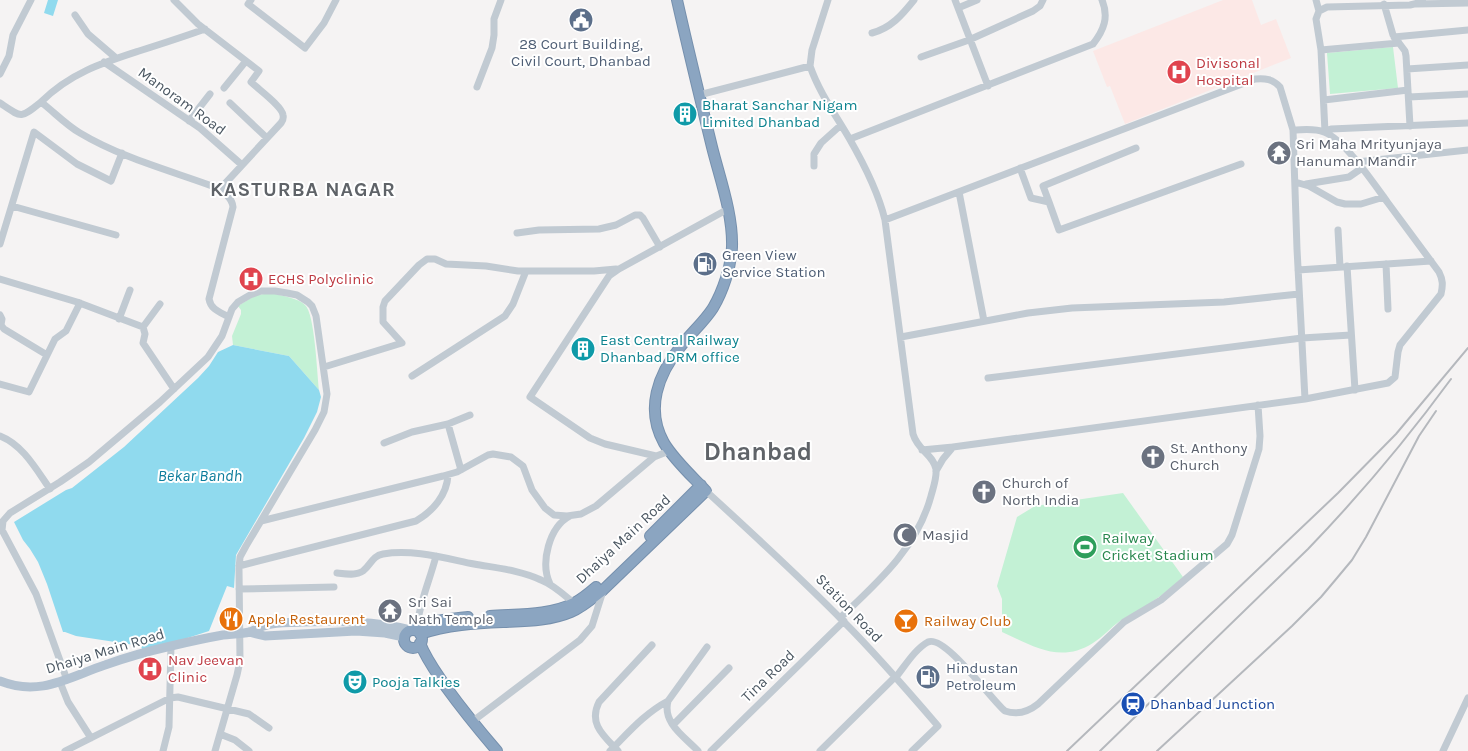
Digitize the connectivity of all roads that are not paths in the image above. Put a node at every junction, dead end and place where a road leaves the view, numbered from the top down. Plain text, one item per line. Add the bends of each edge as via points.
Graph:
1 (31, 0) edge
2 (174, 0) edge
3 (251, 0) edge
4 (336, 0) edge
5 (501, 0) edge
6 (677, 0) edge
7 (828, 0) edge
8 (914, 0) edge
9 (954, 0) edge
10 (976, 0) edge
11 (1043, 0) edge
12 (1102, 0) edge
13 (1316, 0) edge
14 (1422, 0) edge
15 (1468, 3) edge
16 (1384, 4) junction
17 (1410, 5) junction
18 (958, 8) junction
19 (1319, 11) junction
20 (75, 15) dead end
21 (205, 30) junction
22 (1468, 30) edge
23 (872, 32) dead end
24 (969, 40) junction
25 (1397, 40) junction
26 (1321, 50) junction
27 (922, 57) dead end
28 (116, 58) junction
29 (246, 61) junction
30 (104, 62) junction
31 (810, 66) junction
32 (1468, 66) edge
33 (1407, 70) junction
34 (0, 74) edge
35 (988, 86) junction
36 (477, 87) dead end
37 (224, 88) dead end
38 (210, 94) dead end
39 (1408, 94) junction
40 (1468, 94) edge
41 (699, 95) junction
42 (1324, 100) junction
43 (41, 102) junction
44 (0, 103) edge
45 (230, 103) dead end
46 (189, 121) junction
47 (1468, 123) edge
48 (841, 125) junction
49 (1410, 126) junction
50 (1293, 130) junction
51 (1325, 131) junction
52 (267, 138) junction
53 (850, 140) junction
54 (1136, 148) dead end
55 (1468, 150) edge
56 (122, 153) junction
57 (1241, 164) dead end
58 (242, 165) junction
59 (1359, 165) junction
60 (814, 166) dead end
61 (1020, 168) junction
62 (1299, 183) junction
63 (220, 189) junction
64 (958, 192) junction
65 (1384, 197) junction
66 (1049, 202) junction
67 (12, 206) junction
68 (728, 209) junction
69 (885, 220) junction
70 (1338, 230) dead end
71 (517, 233) dead end
72 (1, 235) edge
73 (116, 236) dead end
74 (0, 244) edge
75 (660, 247) junction
76 (1431, 261) junction
77 (1386, 264) junction
78 (1344, 267) junction
79 (619, 269) junction
80 (1298, 270) junction
81 (526, 271) junction
82 (0, 279) edge
83 (130, 290) dead end
84 (1299, 294) junction
85 (80, 303) junction
86 (160, 304) dead end
87 (1388, 309) dead end
88 (0, 314) edge
89 (229, 317) junction
90 (119, 319) junction
91 (984, 321) junction
92 (143, 327) junction
93 (1351, 335) junction
94 (902, 337) junction
95 (1302, 338) junction
96 (48, 355) junction
97 (324, 367) junction
98 (412, 376) dead end
99 (988, 378) dead end
100 (0, 384) edge
101 (174, 389) junction
102 (1355, 390) junction
103 (1305, 399) junction
104 (1258, 405) junction
105 (470, 415) dead end
106 (448, 424) junction
107 (0, 436) edge
108 (384, 443) dead end
109 (953, 447) junction
110 (922, 450) junction
111 (669, 451) junction
112 (656, 456) junction
113 (460, 470) junction
114 (936, 471) junction
115 (448, 474) junction
116 (704, 488) junction
117 (50, 489) junction
118 (570, 516) junction
119 (261, 521) junction
120 (436, 556) junction
121 (239, 566) junction
122 (337, 573) dead end
123 (550, 584) junction
124 (334, 587) dead end
125 (239, 589) junction
126 (603, 590) junction
127 (576, 606) junction
128 (842, 620) junction
129 (244, 632) junction
130 (414, 636) junction
131 (652, 645) dead end
132 (171, 646) junction
133 (707, 647) dead end
134 (729, 668) dead end
135 (896, 677) junction
136 (0, 681) edge
137 (64, 681) junction
138 (170, 698) junction
139 (1468, 698) edge
140 (668, 701) junction
141 (228, 708) junction
142 (473, 722) junction
143 (673, 725) junction
144 (269, 728) dead end
145 (220, 734) junction
146 (91, 738) junction
147 (614, 750) edge
148 (65, 751) edge
149 (163, 751) edge
150 (215, 751) edge
151 (249, 751) edge
152 (488, 751) edge
153 (497, 751) edge
154 (698, 751) edge
155 (711, 751) edge
156 (820, 751) edge
157 (912, 751) edge
158 (1443, 751) edge

1 - 34 street
2 - 21 street
3 - 4 street via 248,4 305,48
5 - 36 street via 494,19 492,48
6 - 41 highway
7 - 31 street
8 - 23 street via 901,16 882,30
9 - 18 street
10 - 18 street
11 - 24 street via 1033,11
12 - 35 street via 1105,20 1093,44
13 - 19 street
14 - 17 street
15 - 17 street
16 - 17 street
16 - 19 street via 1326,7
16 - 25 street
18 - 24 street
19 - 26 street via 1316,19
20 - 28 street via 88,34
21 - 28 street
21 - 29 street
22 - 25 street
24 - 27 street
24 - 35 street
25 - 26 street
25 - 33 street via 1405,51
26 - 42 street
28 - 30 street
29 - 37 street
29 - 52 street via 259,71 251,82 283,114 283,120
30 - 43 street via 60,84
30 - 46 street, Manoram Road
31 - 41 street
31 - 48 street
32 - 33 street
33 - 39 street
35 - 53 street
38 - 46 street
39 - 40 street
39 - 42 street
39 - 49 street
41 - 68 highway
42 - 51 street
43 - 44 street via 22,116
43 - 56 street via 77,131
45 - 52 street
46 - 58 street, Manoram Road
47 - 49 street
48 - 53 street
48 - 60 street via 821,143 814,154
49 - 51 street
50 - 51 street
50 - 61 street via 1280,87 1271,80 1260,79
50 - 62 street
51 - 59 street
52 - 58 street
53 - 69 street via 876,191
54 - 66 street via 1043,186
55 - 59 street
56 - 63 street
56 - 67 street via 110,181 77,164 34,132
57 - 66 street via 1059,230
58 - 63 street
59 - 62 street via 1349,177
59 - 65 street
61 - 64 street
61 - 66 street via 1031,198
62 - 65 street via 1346,204 1361,204
62 - 80 street
63 - 89 street via 232,201 233,207 209,299 213,309
64 - 69 street
64 - 91 street
65 - 76 street
67 - 72 street
67 - 73 street
68 - 75 street
68 - 111 highway via 732,248 720,295 668,363 656,390 654,414
69 - 94 street
70 - 78 street
71 - 75 street via 599,229 635,215 643,218
72 - 74 street
75 - 79 street
76 - 77 street
76 - 102 street via 1442,277 1441,294 1400,344 1395,377 1388,383
77 - 78 street
77 - 87 street
78 - 80 street
78 - 93 street
79 - 81 street
79 - 112 street via 605,281 530,397 590,438
80 - 84 street
81 - 97 street via 452,265 432,259 423,261 382,307 383,322 402,343
81 - 98 street via 505,316
82 - 85 street
83 - 90 street
84 - 91 street via 1224,302 1072,308
84 - 95 street
85 - 90 street
85 - 96 street
86 - 92 street
88 - 96 street via 4,329
89 - 97 street via 238,302 255,293 275,291 297,295 314,310
89 - 101 street via 208,357
90 - 92 street
91 - 94 street
92 - 101 street via 143,343
93 - 95 street
93 - 102 street
94 - 110 street via 915,441
95 - 99 street
95 - 103 street
96 - 100 street via 29,392
97 - 119 street via 327,394 324,412
101 - 117 street via 89,462
102 - 103 street
103 - 104 street
104 - 109 street
104 - 135 street via 1259,449 1227,544 1161,600 1124,622 1038,704 1020,713 1005,711 956,658 936,642 928,642 918,650
105 - 106 street
106 - 108 street via 412,432
106 - 113 street
107 - 117 street via 20,449
109 - 110 street
109 - 114 street
110 - 114 street
111 - 112 street
111 - 116 highway
112 - 118 street via 596,506
113 - 115 street
113 - 118 street via 488,455 511,457 522,466 544,508 554,514
114 - 128 street, Tina Road via 923,520 914,537 888,571
115 - 119 street
115 - 121 street via 440,500 416,521
116 - 126 highway, Dhaiya Main Road
116 - 127 highway, Dhaiya Main Road
116 - 128 street, Station Road
117 - 137 street via 10,513 2,530 40,605
118 - 123 street via 558,526 549,546 546,572
119 - 121 street via 242,553
120 - 122 street via 382,554 376,556 362,572
120 - 123 street via 522,573
120 - 130 street
121 - 125 street
123 - 127 street
124 - 125 street
125 - 129 street
126 - 127 highway, Dhaiya Main Road
126 - 142 street via 592,626 580,640
127 - 130 highway, Dhaiya Main Road via 564,614 548,618 445,626
128 - 135 street, Station Road
128 - 155 street, Tina Road
129 - 130 main road, Dhaiya Main Road via 265,636 356,631
129 - 132 main road, Dhaiya Main Road
129 - 141 street
130 - 142 highway
130 - 152 highway via 421,662 428,673
131 - 147 street via 595,710 597,727
132 - 137 main road, Dhaiya Main Road via 121,659
132 - 138 street
133 - 140 street
134 - 143 street
135 - 156 street
135 - 157 street, Station Road via 938,726
136 - 137 main road, Dhaiya Main Road via 40,687
137 - 146 street via 68,702
138 - 141 street
138 - 146 street
138 - 149 street via 169,727
139 - 158 street
140 - 143 street via 667,715
140 - 147 street via 647,715
141 - 144 street via 248,714
141 - 145 street
142 - 153 highway
143 - 154 street
145 - 150 street
145 - 151 street
146 - 148 street

